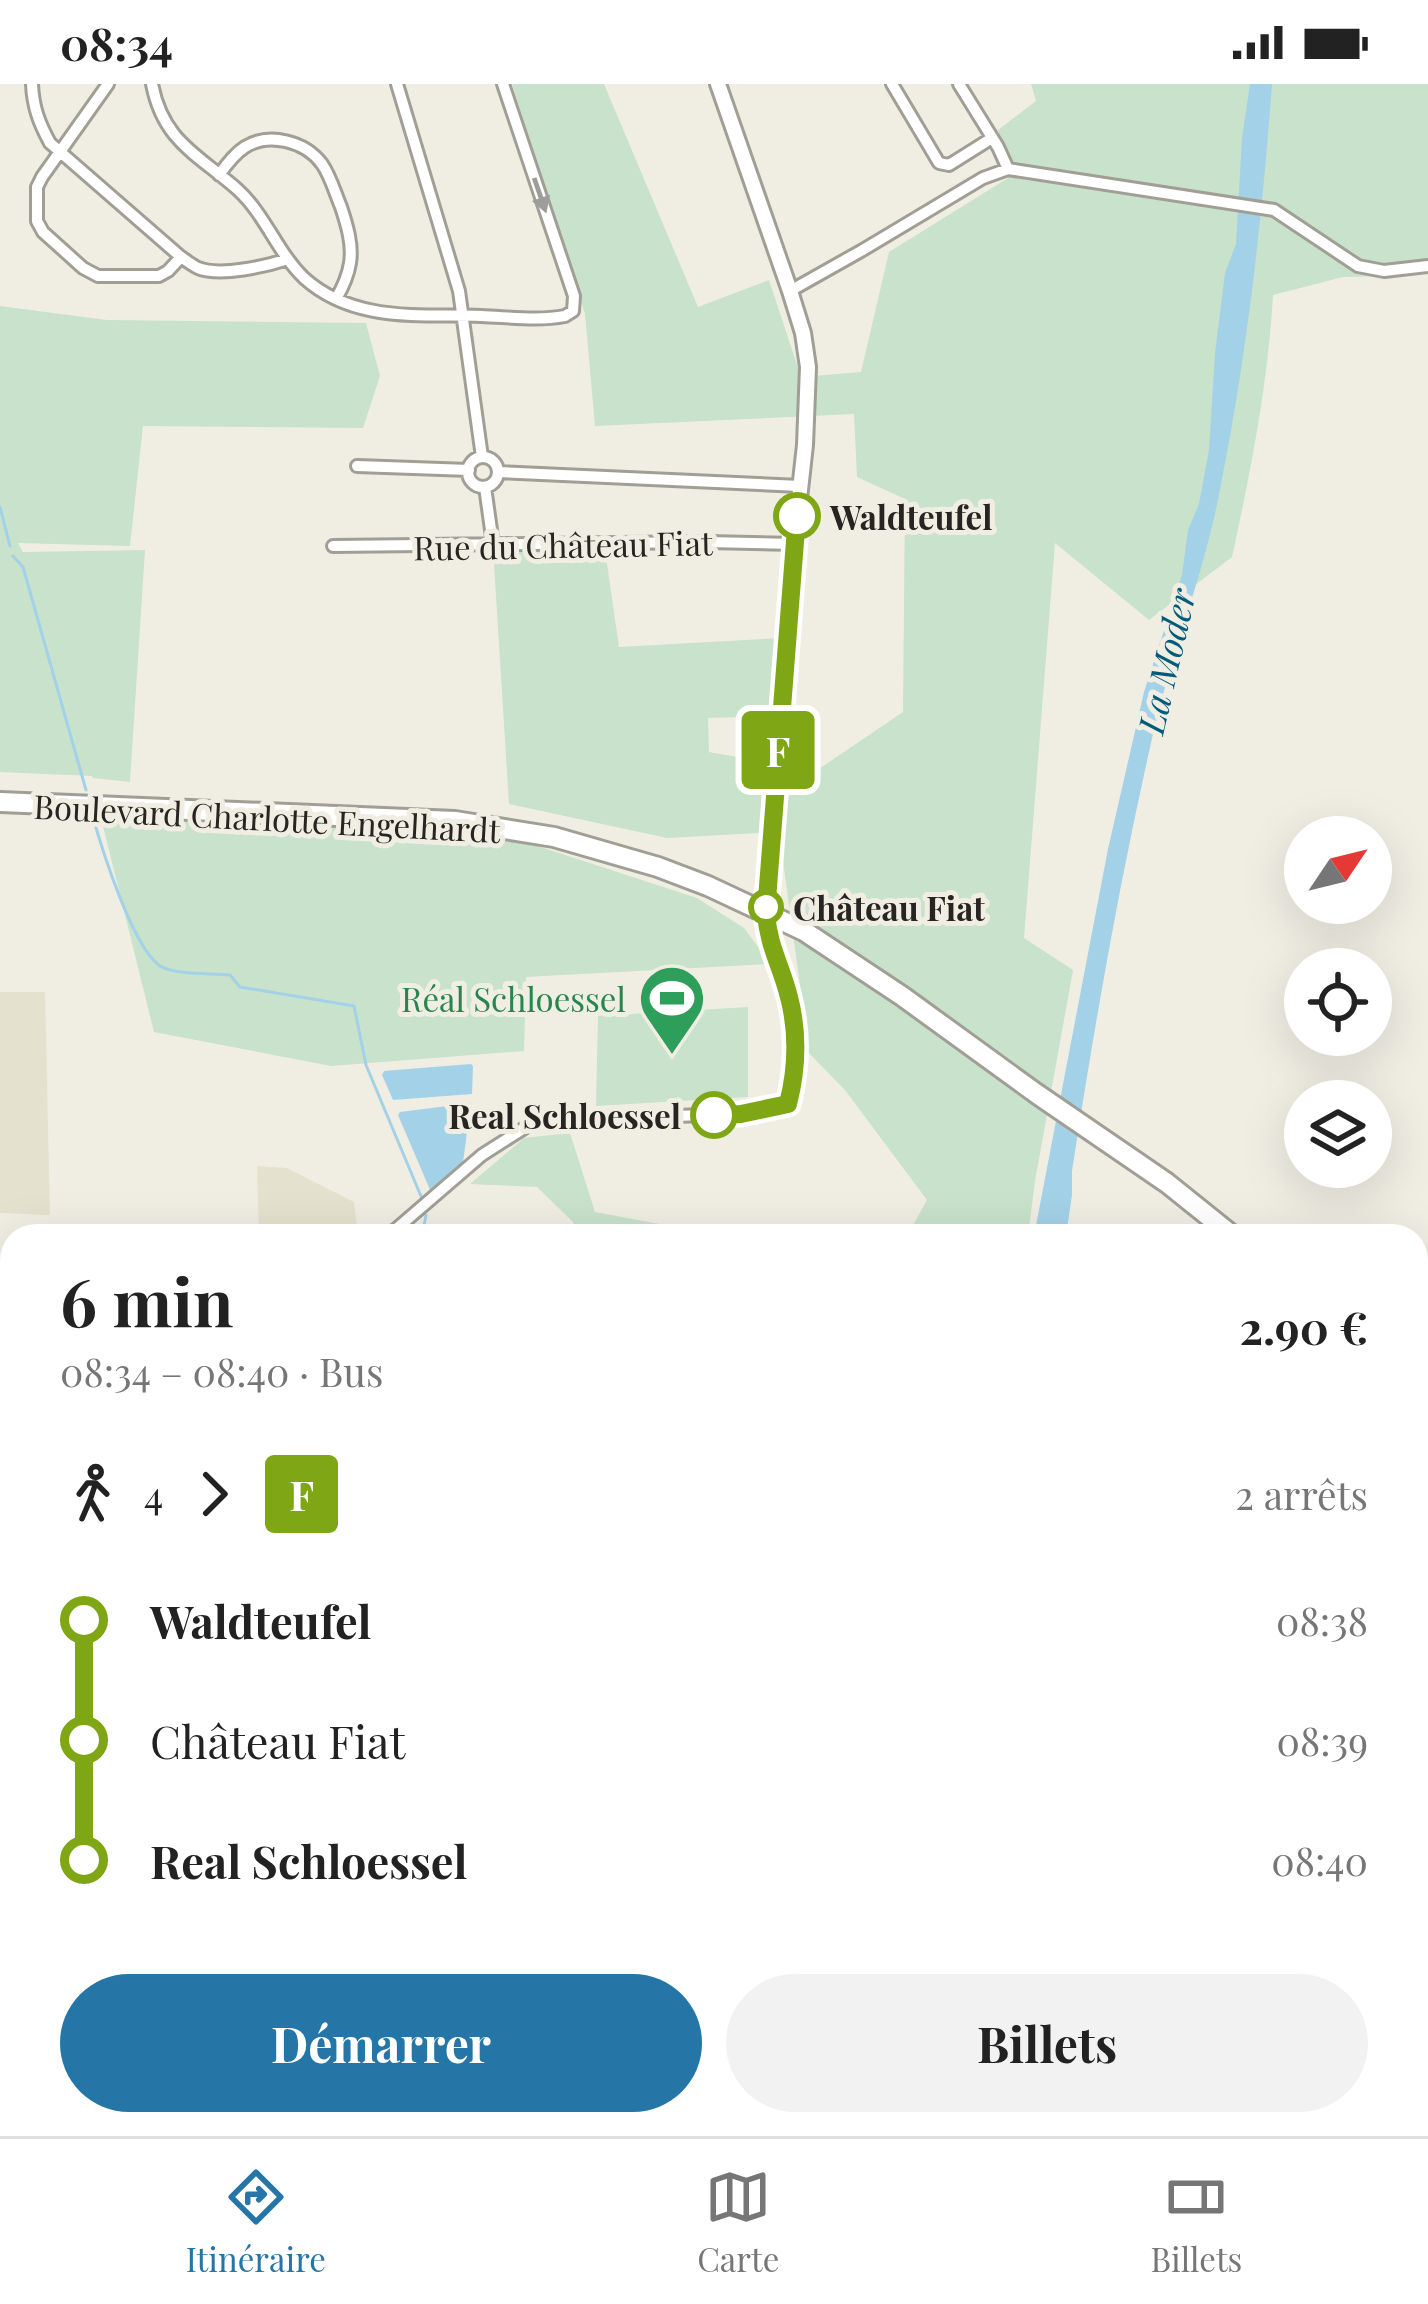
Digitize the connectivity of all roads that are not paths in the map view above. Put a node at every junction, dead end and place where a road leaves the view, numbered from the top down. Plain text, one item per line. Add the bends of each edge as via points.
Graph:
1 (32, 84) edge
2 (108, 84) edge
3 (397, 84) edge
4 (503, 84) edge
5 (718, 84) edge
6 (892, 84) edge
7 (959, 84) edge
8 (152, 85) edge
9 (992, 138) junction
10 (61, 152) junction
11 (1008, 169) junction
12 (219, 175) junction
13 (182, 257) junction
14 (288, 260) junction
15 (1428, 266) edge
16 (790, 291) junction
17 (336, 299) junction
18 (464, 315) junction
19 (482, 457) junction
20 (357, 466) dead end
21 (469, 470) junction
22 (498, 472) junction
23 (800, 486) junction
24 (485, 487) junction
25 (493, 544) junction
26 (794, 544) junction
27 (333, 546) dead end
28 (0, 802) edge
29 (766, 912) junction
30 (788, 1104) joint
31 (402, 1224) edge
32 (1219, 1224) edge

1 - 10 street via 38,122
2 - 10 street
3 - 18 street
4 -> 18 street via 575,306 559,318
5 - 16 street
6 - 9 street via 939,164
7 - 9 street
8 - 12 street via 168,130
9 - 11 street
10 - 13 street
10 - 13 street via 38,187 37,221 83,268 98,276 159,276
11 - 15 street via 1274,210 1358,266
11 - 16 street
12 - 14 street via 257,212
12 - 17 street via 260,141 302,146 320,160 351,248
13 - 14 street via 210,271
14 - 17 street
16 - 23 street via 808,367
17 - 18 street via 387,315
18 - 19 street
19 - 21 street
19 - 22 street
20 - 21 street
21 - 24 street
22 - 23 street
22 - 24 street
23 - 26 street
24 - 25 street
25 - 26 street, Rue du Château Fiat
25 - 27 street, Rue du Château Fiat
26 - 29 street
28 - 29 main road, Boulevard Charlotte Engelhardt via 503,827 629,858
29 - 30 street via 796,1044
29 - 32 main road, Boulevard Charlotte Engelhardt via 836,943
30 - 31 street via 741,1114 529,1125

